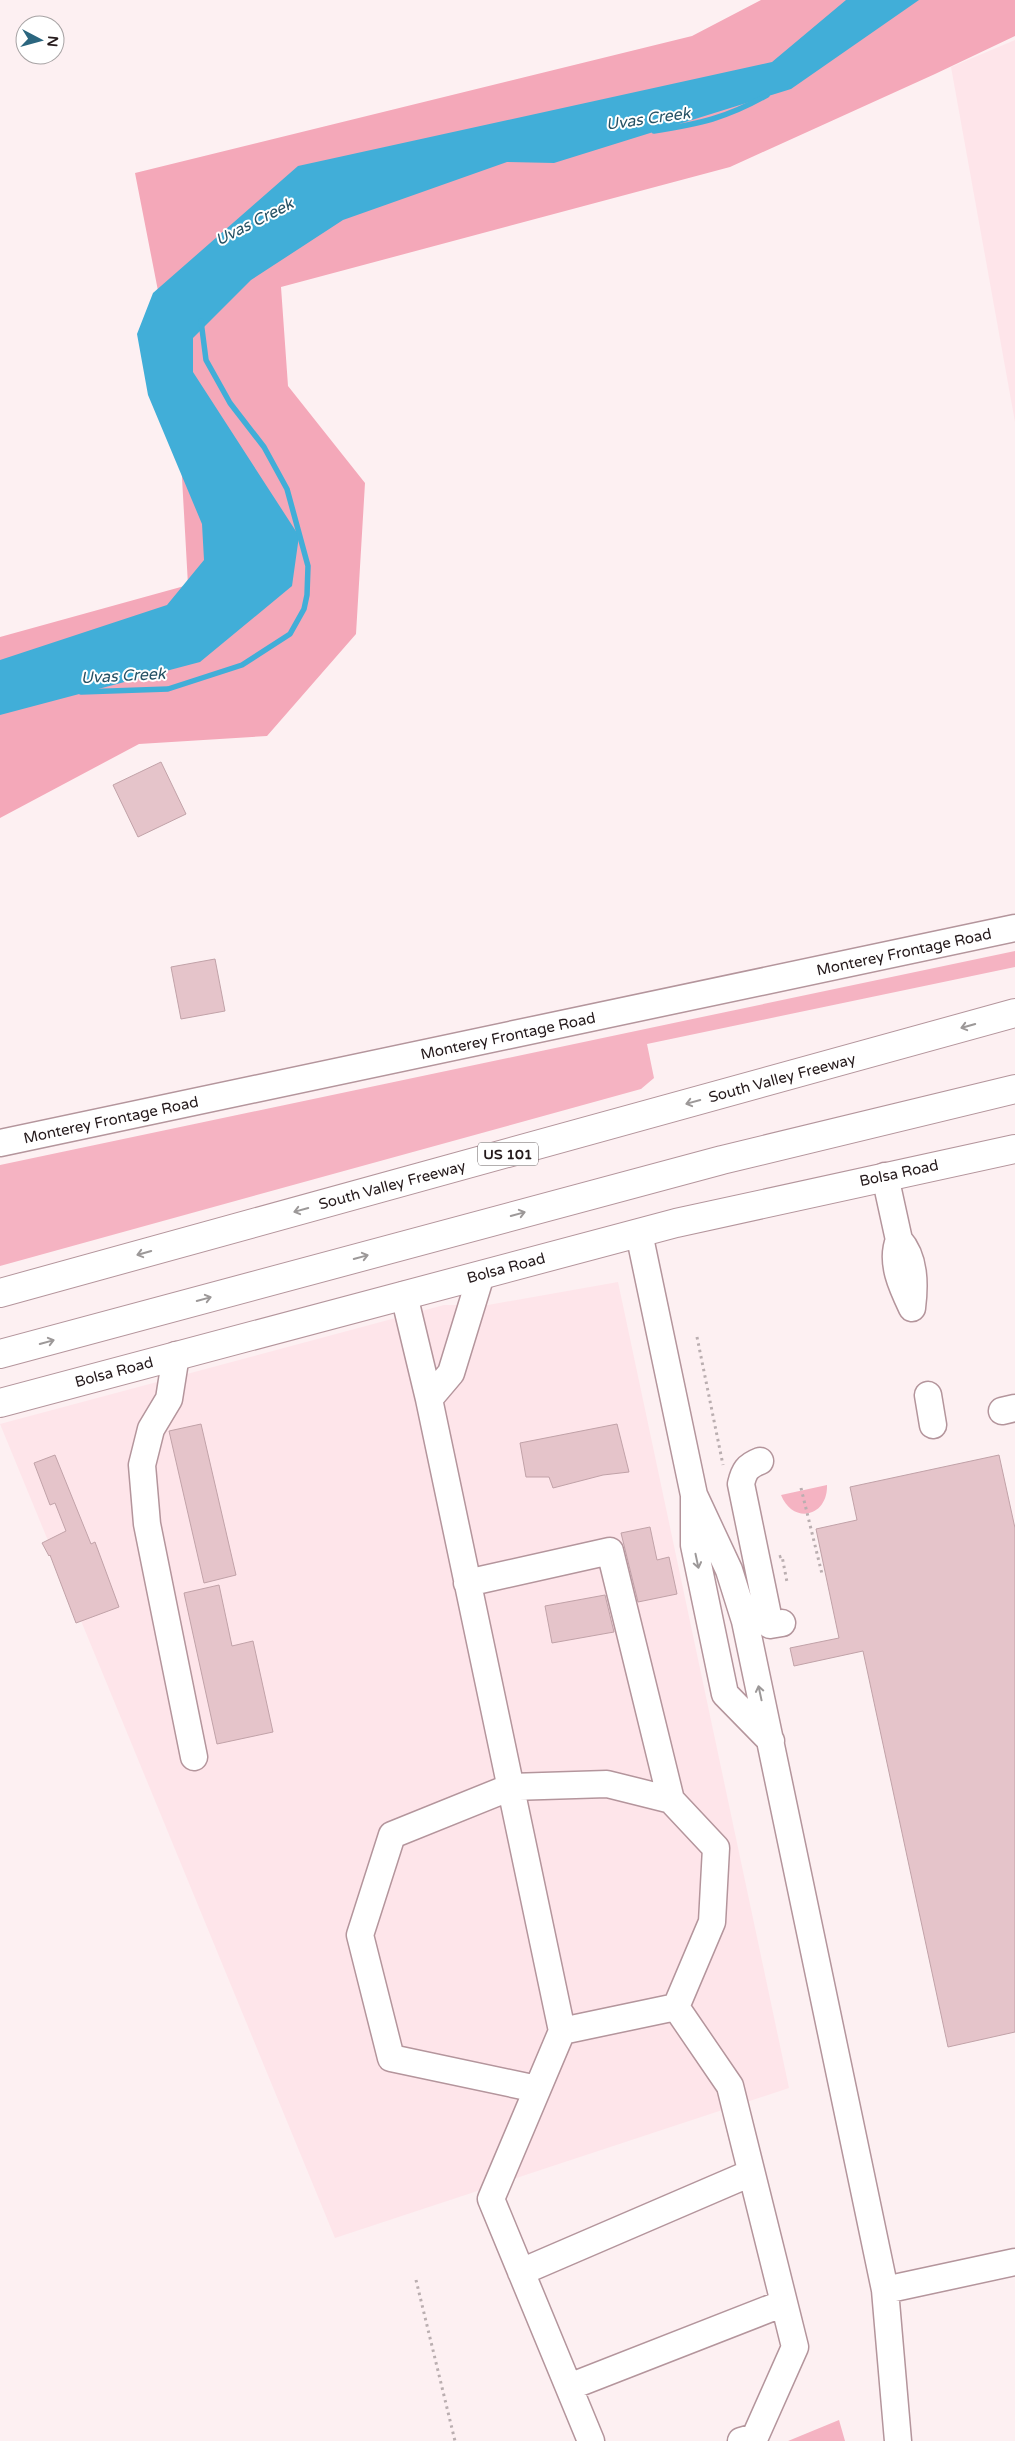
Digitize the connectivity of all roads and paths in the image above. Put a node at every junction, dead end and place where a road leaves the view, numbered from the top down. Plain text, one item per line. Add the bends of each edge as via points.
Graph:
1 (1015, 928) edge
2 (1015, 1013) edge
3 (1015, 1089) edge
4 (0, 1143) edge
5 (1015, 1149) edge
6 (885, 1176) junction
7 (639, 1233) junction
8 (898, 1240) dead end
9 (481, 1275) junction
10 (0, 1292) edge
11 (404, 1295) junction
12 (697, 1337) dead end
13 (0, 1354) edge
14 (176, 1355) junction
15 (928, 1395) dead end
16 (429, 1400) junction
17 (0, 1403) edge
18 (933, 1425) dead end
19 (760, 1461) dead end
20 (725, 1472) dead end
21 (801, 1488) dead end
22 (694, 1495) junction
23 (822, 1574) dead end
24 (467, 1583) junction
25 (782, 1623) dead end
26 (771, 1741) junction
27 (194, 1758) dead end
28 (511, 1787) junction
29 (671, 1800) junction
30 (676, 2007) junction
31 (562, 2031) junction
32 (537, 2089) junction
33 (751, 2173) junction
34 (1015, 2262) edge
35 (521, 2272) junction
36 (416, 2280) dead end
37 (885, 2290) junction
38 (784, 2303) junction
39 (569, 2388) junction
40 (455, 2441) edge
41 (591, 2441) edge
42 (741, 2441) edge
43 (898, 2441) edge

1 - 4 street, Monterey Frontage Road
2 -> 10 main road, South Valley Freeway / US 101
13 -> 3 main road via 704,1165
5 - 6 main road, Bolsa Road
6 - 7 main road, Bolsa Road
6 - 8 street
7 - 9 main road, Bolsa Road
7 - 22 street
9 - 11 main road, Bolsa Road
9 - 16 street via 451,1373
11 - 14 main road, Bolsa Road
11 - 16 street
12 - 20 path
14 - 17 main road, Bolsa Road
14 - 27 street via 169,1399 151,1429 142,1465 147,1524
15 - 18 street
16 - 24 street
19 - 25 street via 743,1473 741,1484 770,1625
21 - 23 path
26 -> 22 street via 742,1612 729,1570
22 -> 26 street via 694,1546 725,1694
24 - 28 street
24 - 29 street via 610,1551
26 - 37 street
28 - 29 street via 607,1784
28 - 31 street
28 - 32 street via 392,1834 360,1935 391,2058
29 - 30 street via 716,1848 712,1922
30 - 31 street
30 - 33 street via 730,2086
31 - 32 street
32 - 35 street via 491,2199
33 - 35 street
33 - 38 street
34 - 37 street
35 - 39 street
36 - 40 path
37 - 43 street
38 - 39 street
38 - 42 street via 795,2347 754,2437
39 - 41 street

